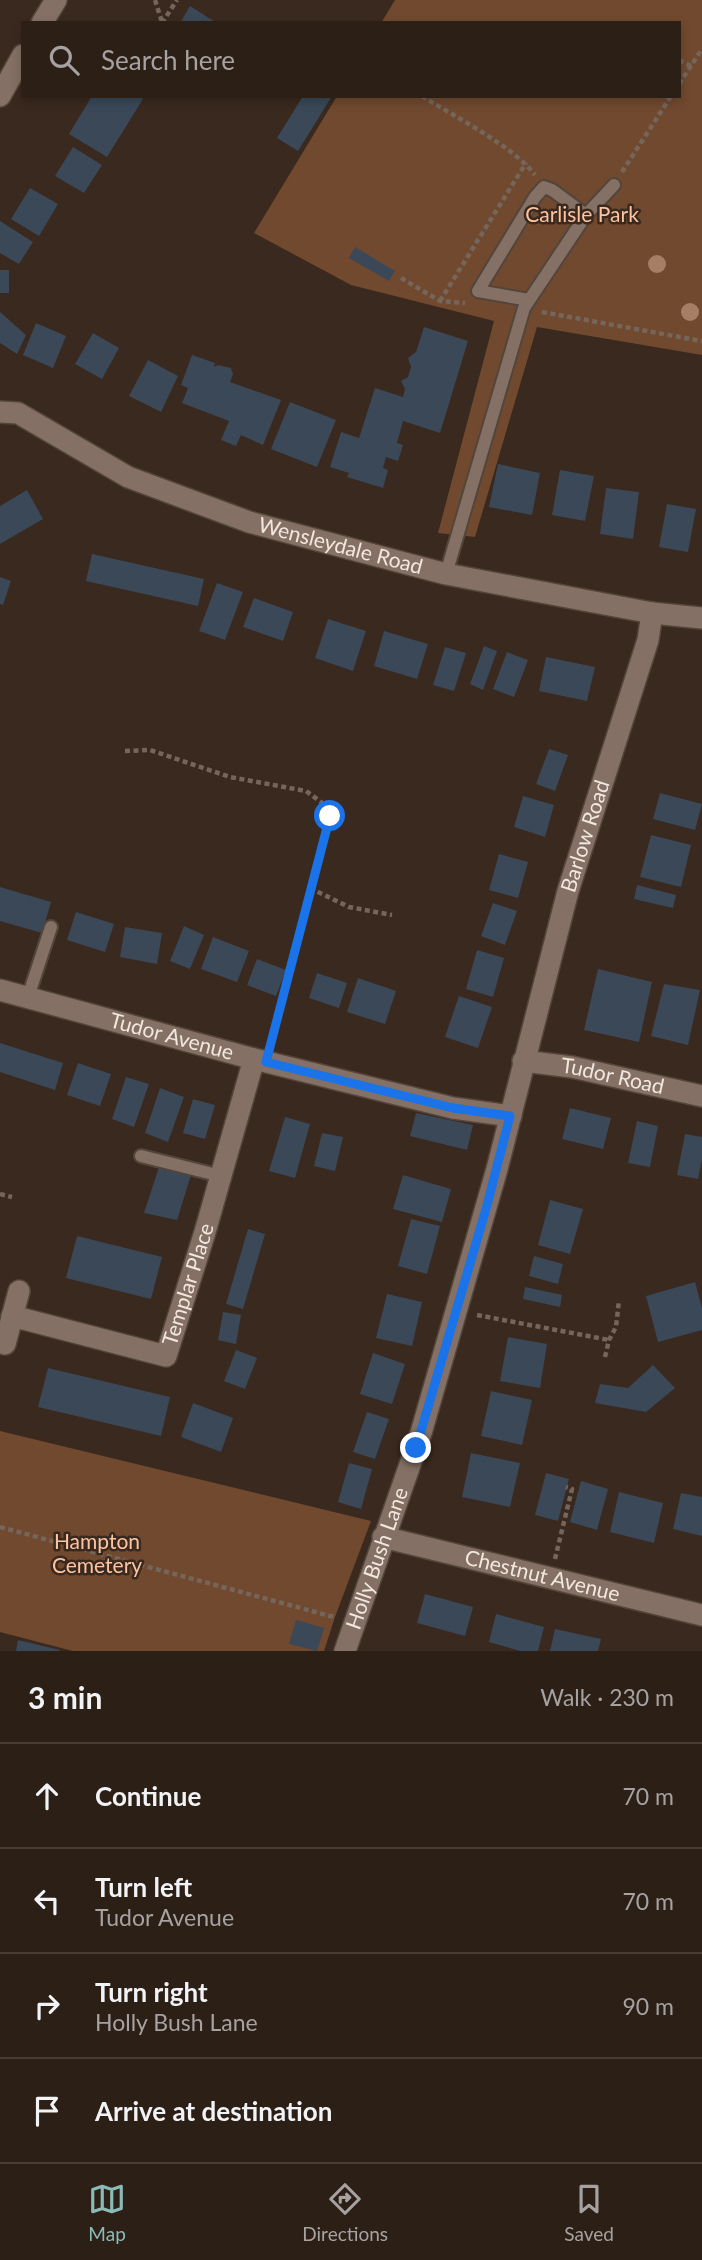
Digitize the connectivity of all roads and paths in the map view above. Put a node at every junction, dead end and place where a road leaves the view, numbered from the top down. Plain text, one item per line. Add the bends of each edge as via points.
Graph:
1 (56, 0) edge
2 (155, 0) edge
3 (177, 0) edge
4 (43, 21) edge
5 (161, 21) edge
6 (163, 21) edge
7 (702, 49) edge
8 (21, 59) edge
9 (681, 61) edge
10 (691, 66) junction
11 (681, 81) edge
12 (0, 96) edge
13 (425, 98) edge
14 (670, 98) edge
15 (526, 163) junction
16 (614, 185) joint
17 (544, 187) junction
18 (586, 215) junction
19 (401, 278) dead end
20 (478, 291) junction
21 (440, 301) junction
22 (527, 304) junction
23 (702, 341) edge
24 (0, 412) edge
25 (446, 574) junction
26 (652, 612) junction
27 (702, 618) edge
28 (125, 751) dead end
29 (310, 888) junction
30 (392, 915) dead end
31 (51, 928) dead end
32 (0, 990) edge
33 (28, 998) junction
34 (260, 1060) junction
35 (523, 1061) junction
36 (702, 1096) edge
37 (510, 1116) junction
38 (141, 1156) dead end
39 (221, 1176) junction
40 (0, 1194) edge
41 (12, 1197) dead end
42 (19, 1291) dead end
43 (619, 1300) dead end
44 (456, 1310) junction
45 (12, 1316) junction
46 (609, 1340) junction
47 (5, 1344) dead end
48 (605, 1357) dead end
49 (566, 1487) dead end
50 (0, 1527) edge
51 (383, 1537) junction
52 (551, 1577) junction
53 (702, 1615) edge
54 (354, 1622) junction
55 (345, 1651) edge

1 - 4 street
2 - 5 path
3 - 6 path
7 - 10 path
8 - 12 street
9 - 10 path
10 - 11 path
13 - 15 path
14 - 16 path
15 - 17 path
15 - 21 path
16 - 18 lane
17 - 18 lane
17 - 20 lane
18 - 22 lane
19 - 21 path
20 - 21 path via 466,303
20 - 22 lane
22 - 23 path
22 - 25 lane
24 - 25 street, Wensleydale Road via 18,414 128,477 237,517
25 - 26 street, Wensleydale Road
26 - 27 street, Wensleydale Road
26 - 35 street, Barlow Road via 648,640 568,891
28 - 29 path via 150,750 230,777 306,791 321,802 330,816
29 - 30 path via 349,907
29 - 34 path
31 - 33 lane
32 - 33 street, Tudor Avenue
33 - 34 street, Tudor Avenue
34 - 37 street, Tudor Avenue via 453,1108
34 - 39 street, Templar Place
35 - 36 street, Tudor Road via 572,1067
35 - 37 street, Holly Bush Lane
37 - 44 street, Holly Bush Lane
38 - 39 lane
39 - 45 street, Templar Place via 166,1356
40 - 41 path
42 - 45 street
43 - 46 path via 616,1327
44 - 46 path
44 - 51 street, Holly Bush Lane via 421,1433
45 - 47 street
46 - 48 path
49 - 52 path via 572,1489
50 - 54 path
51 - 52 street, Chestnut Avenue
51 - 54 street, Holly Bush Lane
52 - 53 street, Chestnut Avenue
54 - 55 street, Holly Bush Lane

